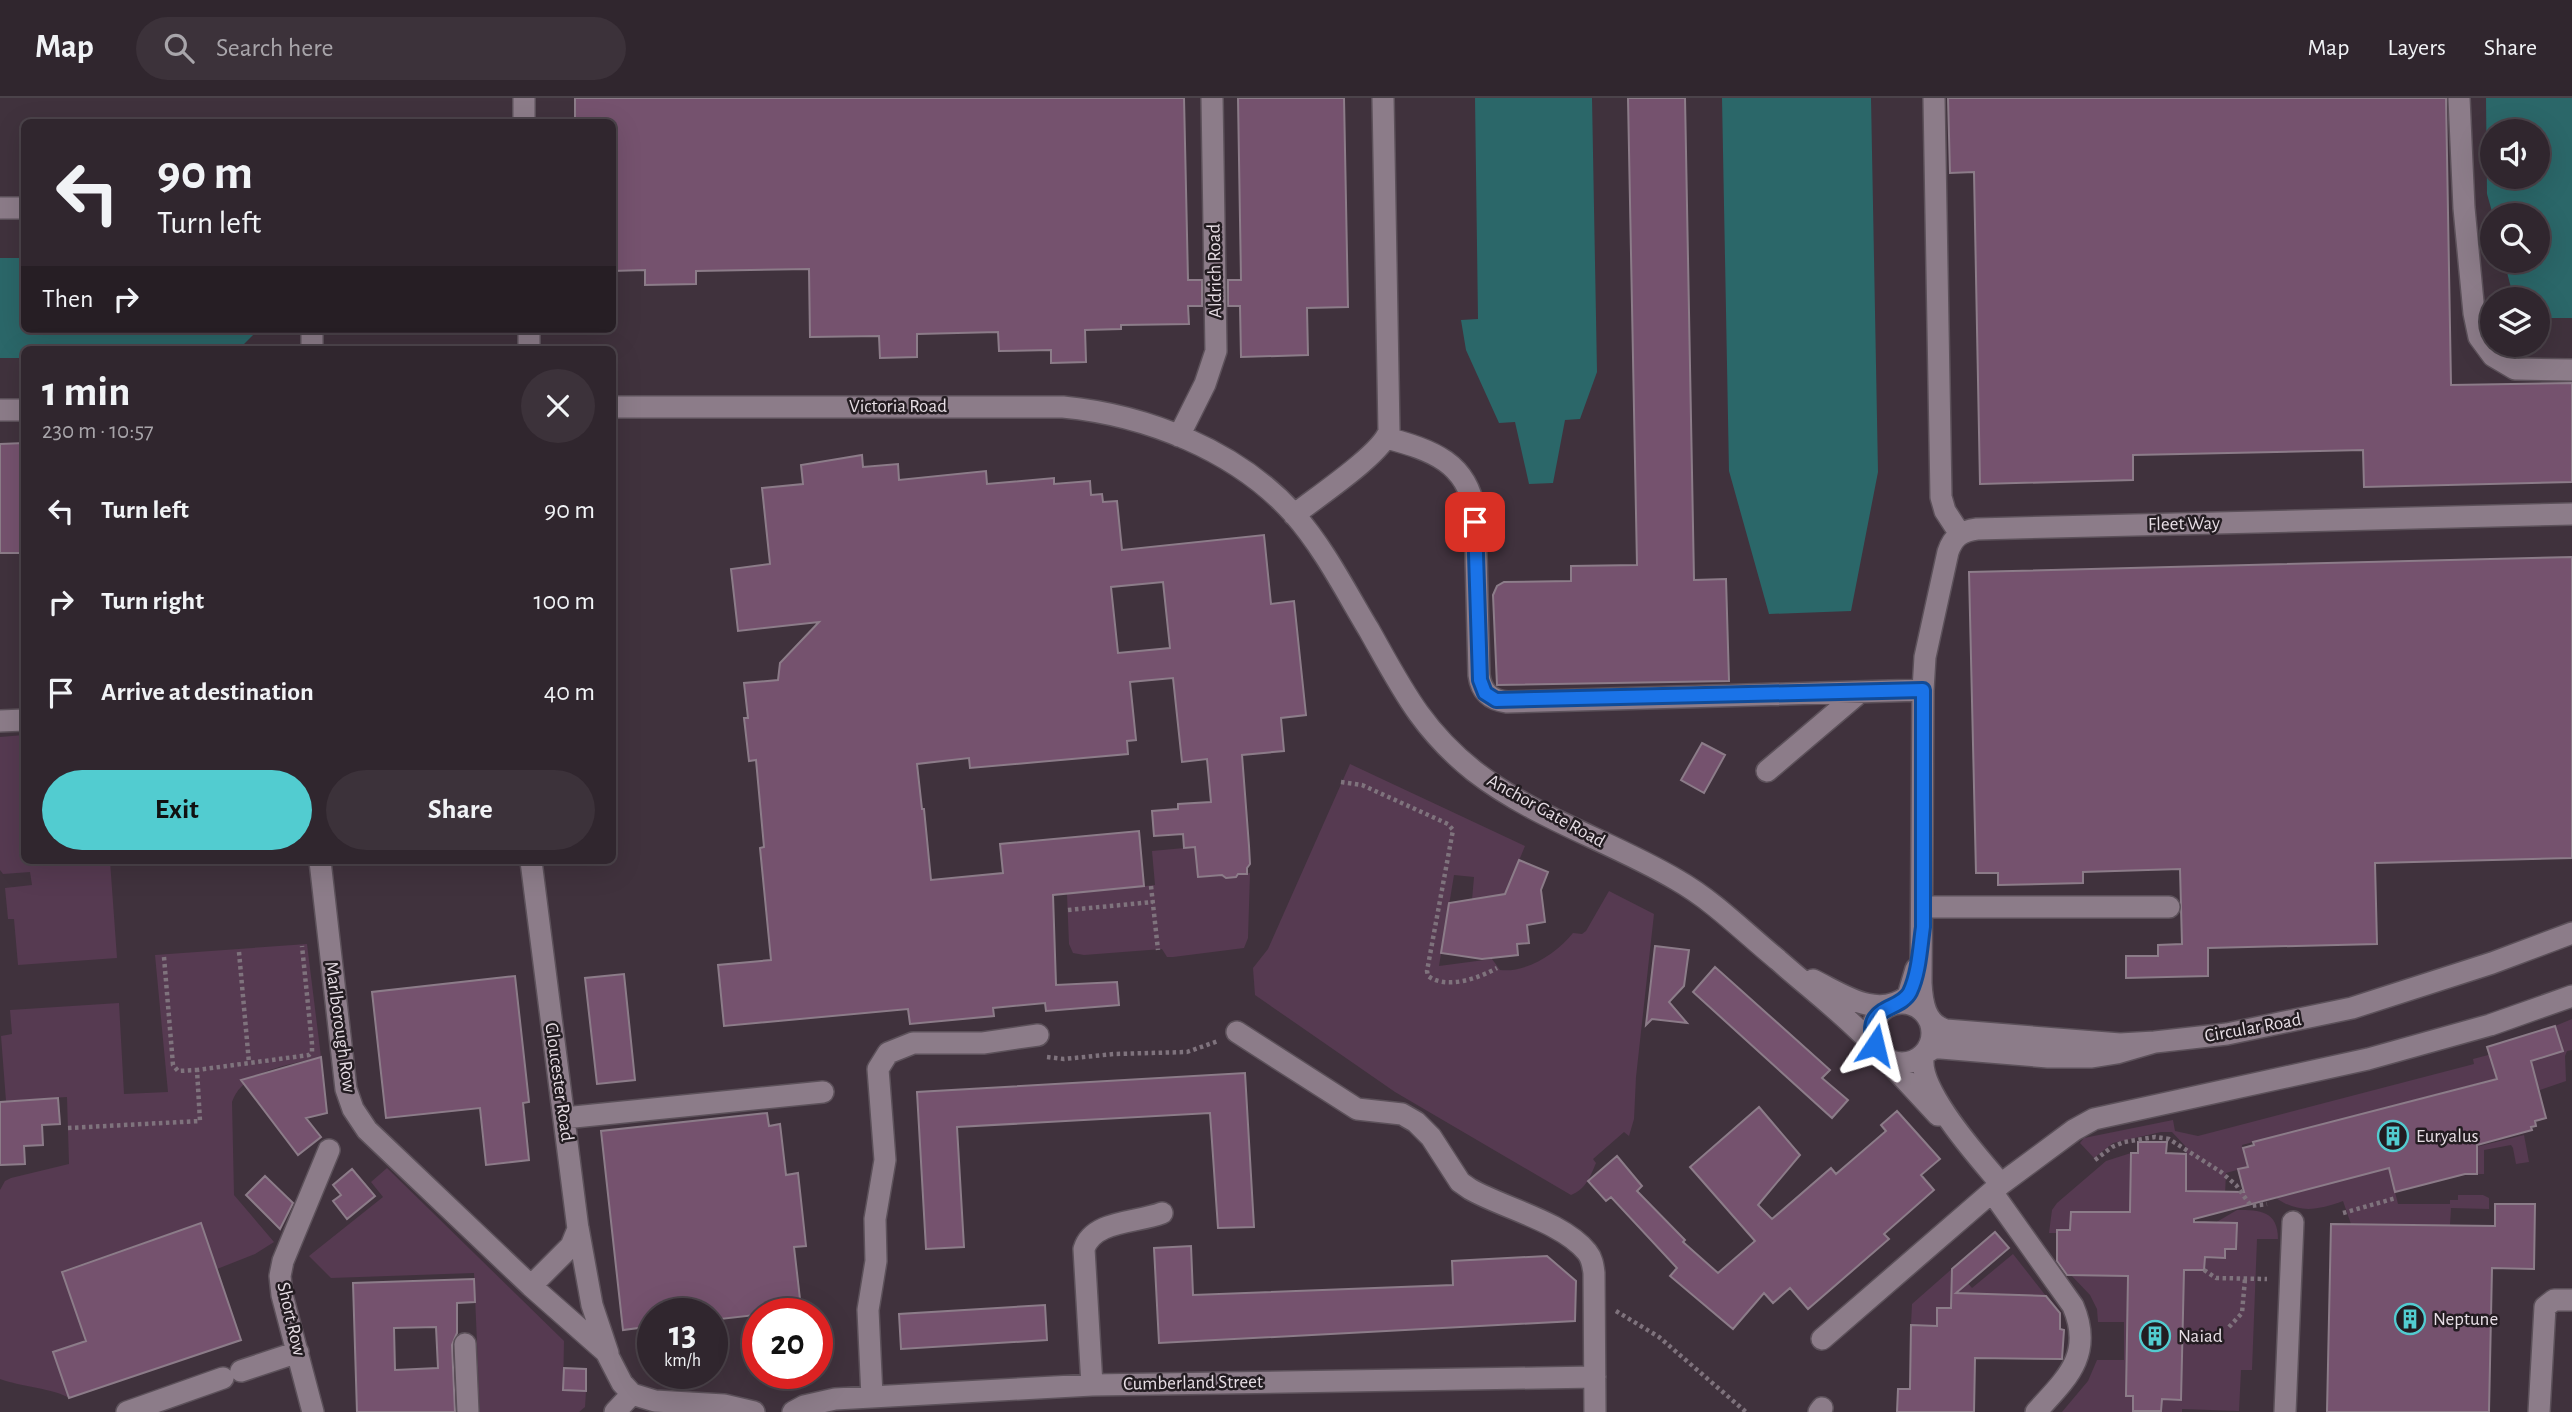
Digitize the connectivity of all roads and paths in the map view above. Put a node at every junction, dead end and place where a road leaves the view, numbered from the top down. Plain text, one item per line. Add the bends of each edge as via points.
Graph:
1 (524, 98) edge
2 (1212, 98) edge
3 (1383, 98) edge
4 (1934, 98) edge
5 (2459, 98) edge
6 (524, 119) edge
7 (0, 208) edge
8 (21, 208) edge
9 (2572, 370) edge
10 (616, 407) edge
11 (0, 410) edge
12 (21, 410) edge
13 (1179, 436) junction
14 (1387, 438) junction
15 (2572, 514) edge
16 (1294, 515) junction
17 (1960, 534) junction
18 (1923, 690) junction
19 (1860, 692) junction
20 (0, 720) edge
21 (21, 720) edge
22 (1767, 771) dead end
23 (1341, 782) dead end
24 (320, 864) edge
25 (531, 864) edge
26 (1151, 886) dead end
27 (1153, 902) junction
28 (2169, 907) dead end
29 (1068, 910) dead end
30 (1923, 917) junction
31 (2572, 933) edge
32 (302, 946) dead end
33 (1158, 950) dead end
34 (239, 952) dead end
35 (164, 957) dead end
36 (1780, 962) junction
37 (1497, 968) dead end
38 (2572, 996) edge
39 (1894, 1004) junction
40 (1928, 1016) junction
41 (1237, 1032) joint
42 (1038, 1035) joint
43 (2155, 1042) junction
44 (1880, 1052) junction
45 (1924, 1054) junction
46 (249, 1063) junction
47 (197, 1070) junction
48 (823, 1092) dead end
49 (564, 1118) junction
50 (68, 1128) dead end
51 (1962, 1138) junction
52 (329, 1150) dead end
53 (2095, 1160) dead end
54 (1996, 1188) junction
55 (2396, 1198) dead end
56 (2267, 1204) dead end
57 (1162, 1213) dead end
58 (2343, 1213) dead end
59 (577, 1221) junction
60 (2293, 1222) dead end
61 (2204, 1270) dead end
62 (2245, 1279) junction
63 (2291, 1280) junction
64 (531, 1286) junction
65 (1595, 1298) junction
66 (2572, 1300) edge
67 (2229, 1327) dead end
68 (1822, 1339) dead end
69 (465, 1344) dead end
70 (298, 1352) junction
71 (608, 1355) junction
72 (1595, 1377) junction
73 (1092, 1385) junction
74 (632, 1394) junction
75 (872, 1397) junction
76 (127, 1412) edge
77 (313, 1412) edge
78 (468, 1412) edge
79 (615, 1412) edge
80 (754, 1412) edge
81 (793, 1412) edge
82 (1595, 1412) edge
83 (1746, 1412) edge
84 (2036, 1412) edge
85 (2285, 1412) edge
86 (2539, 1412) edge

1 - 6 street
2 - 13 street, Aldrich Road via 1216,351
3 - 14 street
4 - 17 street via 1941,497
5 - 9 street via 2464,208 2479,337 2493,356 2515,369
7 - 8 street
10 - 13 street, Victoria Road via 1063,407 1106,413
11 - 12 street
13 - 16 street, Anchor Gate Road via 1240,470
14 - 16 street
14 - 19 street via 1438,455 1470,490 1475,514 1480,680 1485,693 1496,700
15 - 17 street, Fleet Way via 1977,529
16 - 36 street, Anchor Gate Road via 1332,566 1415,711 1453,752 1511,796 1678,880
17 - 18 street via 1948,552 1925,657
18 - 19 street
18 - 30 street
19 - 22 street
20 - 21 street
23 - 37 path via 1362,785 1453,830 1428,976 1442,981 1472,980
24 - 64 street, Marlborough Row via 345,1077 353,1109 372,1136
25 - 49 street, Gloucester Road
26 - 27 path
27 - 29 path
27 - 33 path
28 - 30 street
30 - 39 street via 1911,990
30 - 40 street via 1921,991
31 - 43 street, Circular Road via 2352,1008 2227,1034
32 - 46 path via 312,1052
34 - 46 path
35 - 47 path via 173,1065 178,1071
36 - 39 street via 1865,1005
36 - 44 street, Anchor Gate Road
38 - 54 street via 2490,1025 2368,1059 2100,1116
39 - 40 street via 1910,1004
39 - 44 street via 1874,1021 1873,1039
40 - 43 street via 1946,1030 2120,1044
40 - 45 street via 1932,1038
41 - 42 path via 1187,1052 1064,1059 1036,1056
41 - 65 street via 1357,1109 1402,1114 1424,1128 1460,1182 1544,1222 1586,1251 1592,1259
42 - 75 street via 984,1042 913,1043 888,1053 878,1069 885,1160 868,1310
43 - 45 street, Circular Road via 2092,1057 1941,1048
44 - 45 street via 1903,1063
44 - 51 street, Anchor Gate Road
45 - 51 street via 1924,1067 1938,1102
46 - 47 path
47 - 50 path via 200,1121
48 - 49 street
49 - 59 street, Gloucester Road
51 - 54 street
52 - 70 street, Short Row via 280,1276
53 - 56 path via 2124,1142 2169,1139 2221,1172 2250,1206
54 - 68 street
54 - 84 street via 2078,1320 2074,1367
55 - 58 path
57 - 73 street via 1111,1226 1087,1240
59 - 64 street, Gloucester Road via 571,1246
59 - 71 street via 592,1305
60 - 63 street
61 - 62 path via 2216,1278
62 - 63 path
62 - 67 path via 2242,1313
63 - 85 street
64 - 71 street, Marlborough Row
65 - 72 street
65 - 83 path via 1659,1336
66 - 86 street via 2554,1300 2545,1307
69 - 78 street
70 - 76 street
70 - 77 street, Short Row
71 - 74 street
72 - 73 street, Cumberland Street
72 - 82 street
73 - 75 street, Cumberland Street
74 - 79 street
74 - 80 street via 655,1401 724,1405
75 - 81 street, Cumberland Street via 823,1401

